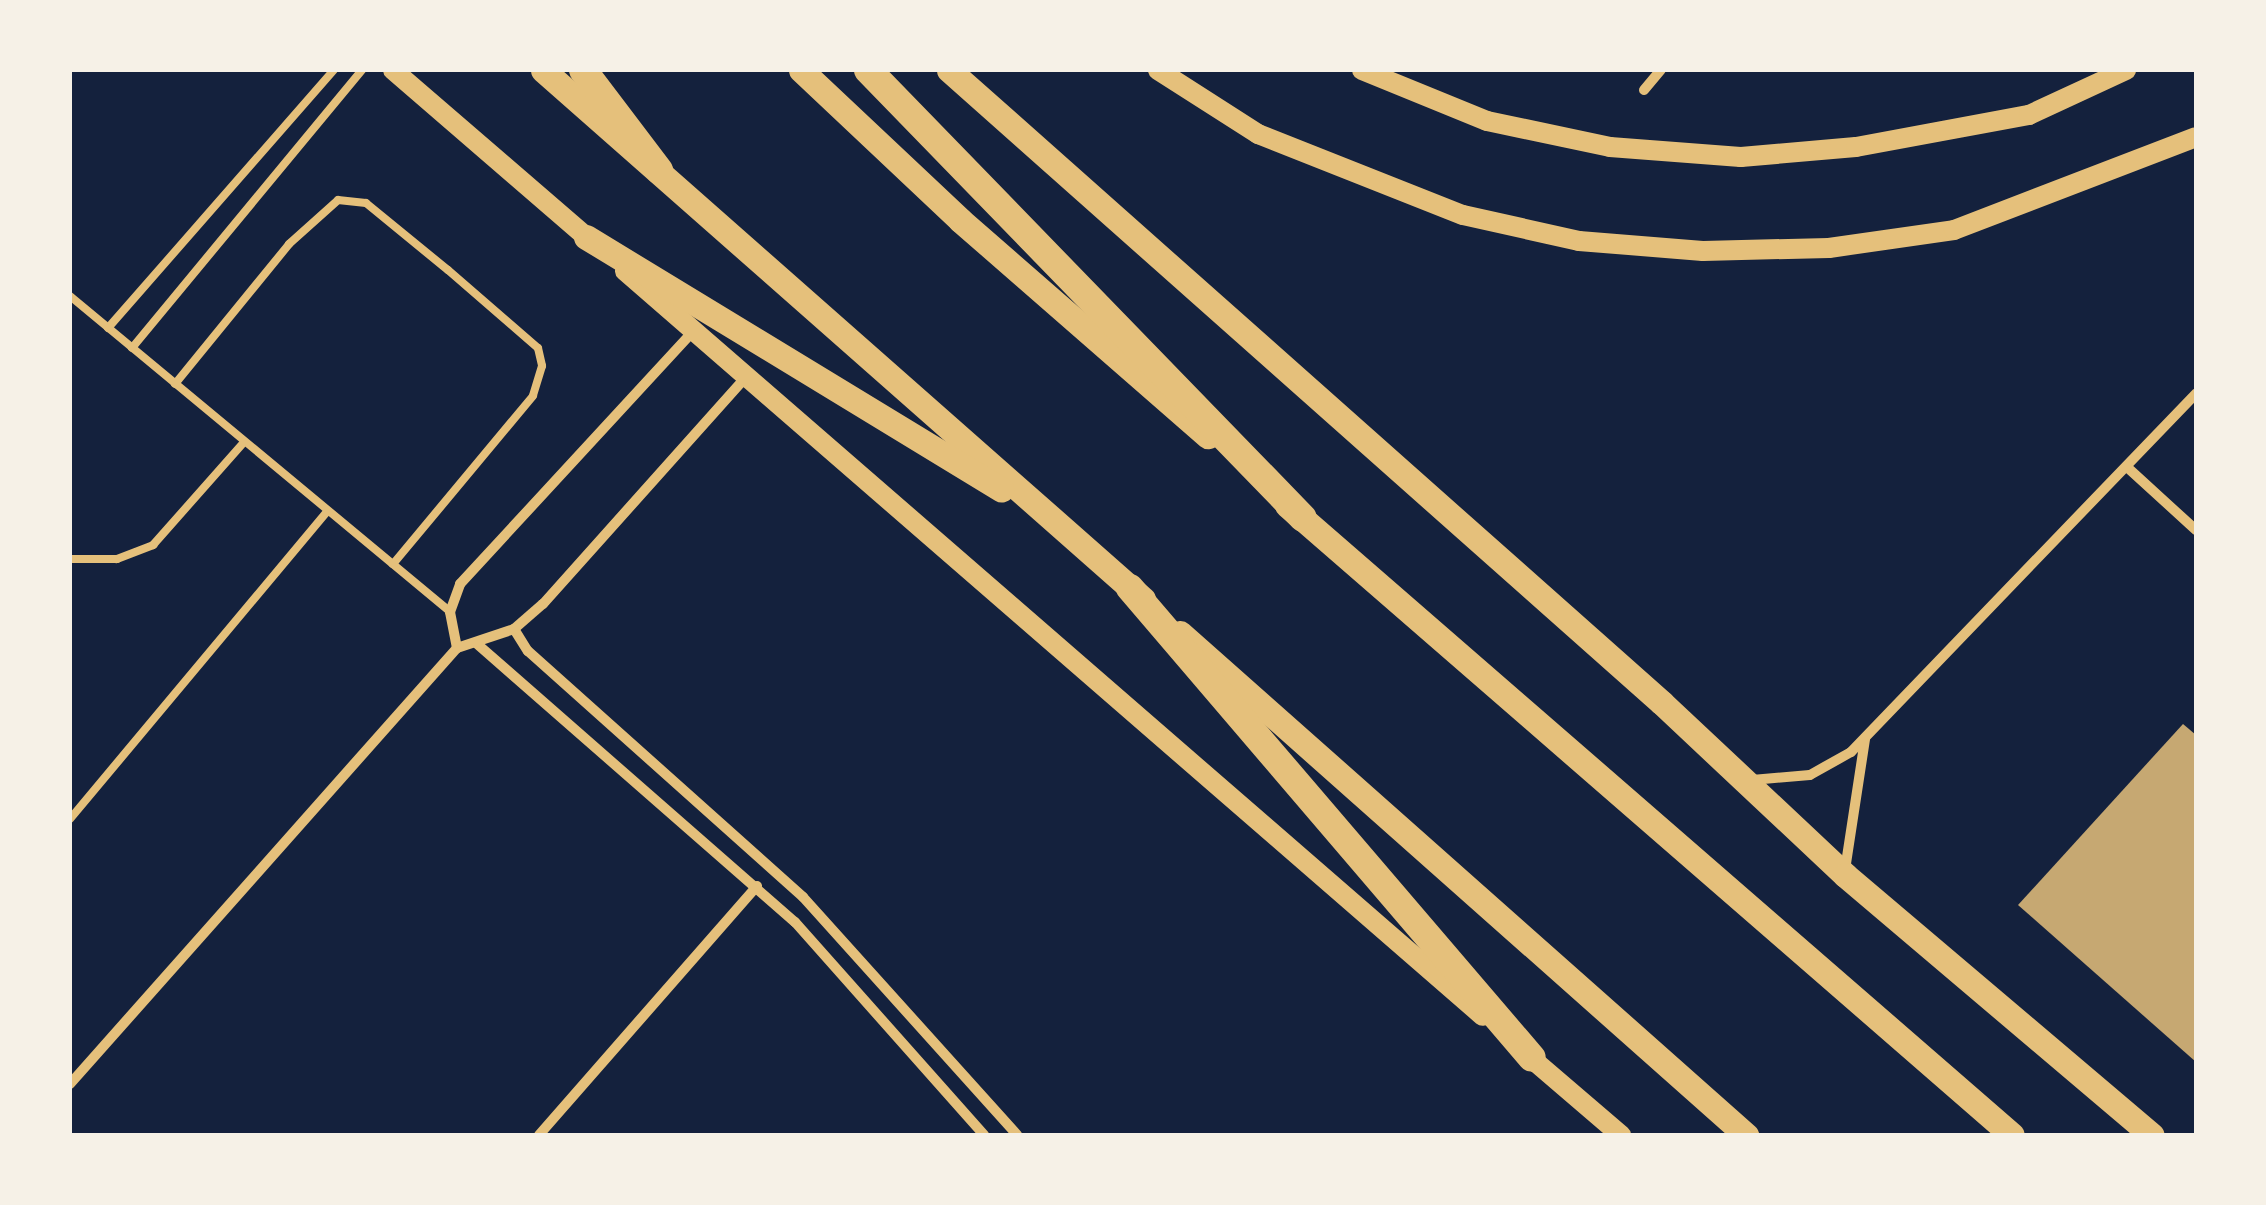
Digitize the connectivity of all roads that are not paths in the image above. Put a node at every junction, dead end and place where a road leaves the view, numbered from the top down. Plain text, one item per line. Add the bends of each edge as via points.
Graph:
1 (334, 70) edge
2 (362, 70) edge
3 (394, 70) edge
4 (543, 70) edge
5 (584, 70) edge
6 (800, 70) edge
7 (868, 70) edge
8 (949, 70) edge
9 (1158, 70) edge
10 (1362, 70) edge
11 (1661, 70) edge
12 (2126, 70) edge
13 (1644, 90) dead end
14 (2196, 136) edge
15 (660, 170) junction
16 (586, 237) junction
17 (70, 296) edge
18 (108, 328) junction
19 (694, 330) junction
20 (132, 348) junction
21 (747, 376) junction
22 (175, 384) junction
23 (2196, 393) edge
24 (244, 442) junction
25 (2128, 468) junction
26 (327, 512) junction
27 (1303, 518) junction
28 (1056, 522) junction
29 (2196, 530) edge
30 (70, 559) edge
31 (393, 564) junction
32 (1130, 588) junction
33 (450, 612) junction
34 (514, 628) junction
35 (476, 643) junction
36 (457, 648) junction
37 (1866, 733) junction
38 (1742, 779) junction
39 (70, 819) edge
40 (1845, 875) junction
41 (757, 886) junction
42 (1532, 1058) junction
43 (70, 1084) edge
44 (539, 1135) edge
45 (984, 1135) edge
46 (1017, 1135) edge
47 (1620, 1135) edge
48 (1746, 1135) edge
49 (2012, 1135) edge
50 (2152, 1135) edge

1 - 18 lane
2 - 20 lane
3 - 16 main road
4 - 15 main road
5 - 15 highway
6 - 27 main road via 960,220
7 - 27 highway
8 - 38 main road
9 - 14 main road via 1258,134 1463,215 1579,241 1702,250 1829,248 1954,230
10 - 12 main road via 1487,122 1610,148 1741,157 1856,147 2029,115
11 - 13 street
15 - 28 main road
16 - 19 main road
16 - 28 main road
17 - 18 lane
18 - 20 lane
19 - 21 main road
19 - 33 street via 460,584
20 - 22 lane
21 - 34 street
21 - 42 main road
22 - 24 lane
22 - 31 lane via 290,244 338,200 366,204 448,270 538,348 542,366 533,396
23 - 25 street
24 - 26 lane
24 - 30 lane via 153,545 117,559
25 - 29 street
25 - 37 street
26 - 31 lane
26 - 39 lane
27 - 49 main road
28 - 32 main road
31 - 33 lane
32 - 42 highway
32 - 48 main road
33 - 36 street
34 - 35 street
34 - 46 street via 528,650 803,897
35 - 36 street
35 - 41 street
36 - 43 street
37 - 38 street via 1852,752 1810,775
37 - 40 street
38 - 40 main road
40 - 50 main road
41 - 44 street
41 - 45 street
42 - 47 main road

